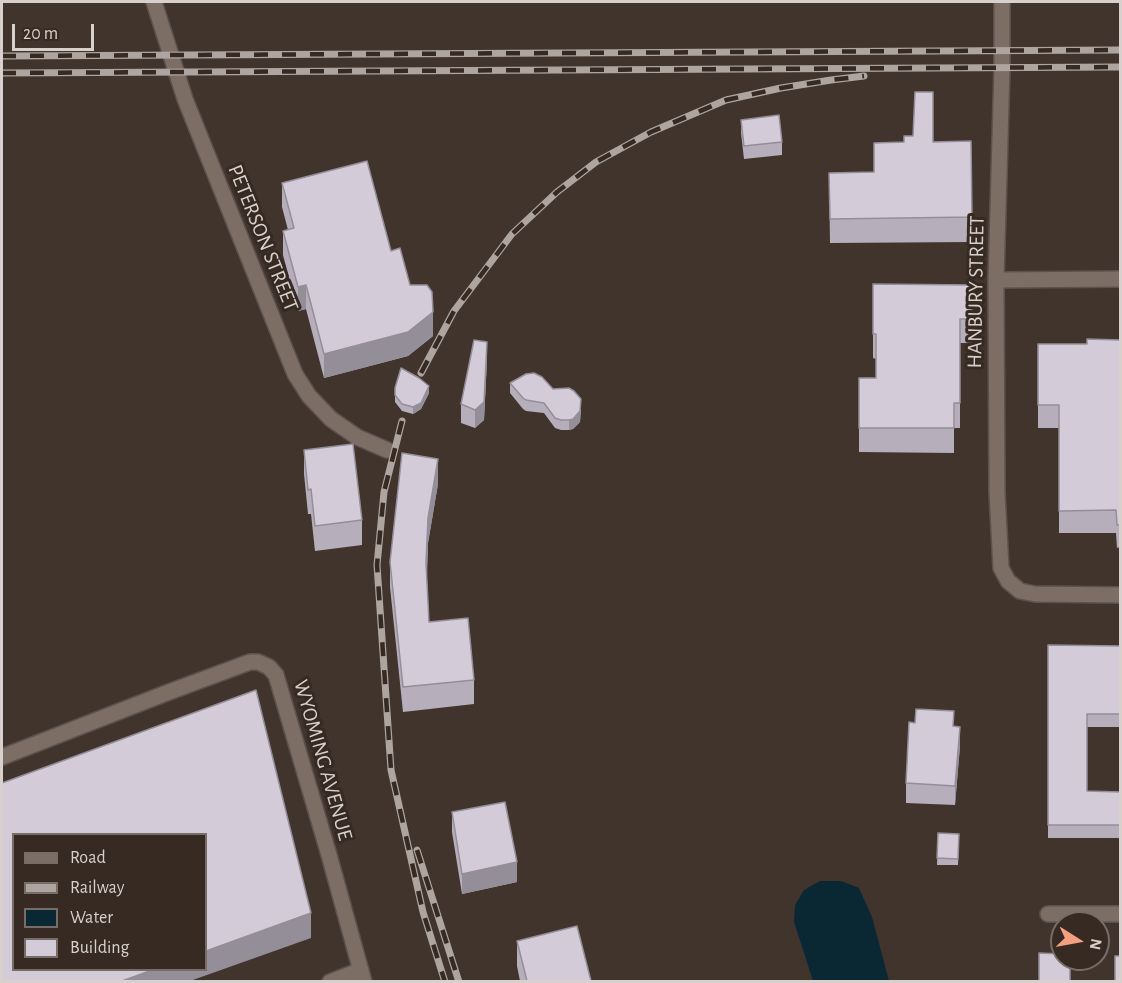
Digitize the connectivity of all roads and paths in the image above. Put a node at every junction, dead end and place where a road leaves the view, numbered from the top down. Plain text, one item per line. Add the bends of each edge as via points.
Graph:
1 (154, 2) edge
2 (1002, 2) edge
3 (1120, 279) edge
4 (996, 280) junction
5 (387, 450) dead end
6 (1120, 595) edge
7 (2, 757) edge
8 (1048, 914) dead end
9 (1120, 914) edge
10 (362, 976) edge
11 (330, 981) edge

1 - 5 street, PETERSON STREET via 185,99 295,374 331,419 357,437
2 - 4 street, HANBURY STREET
3 - 4 street
4 - 6 street, HANBURY STREET via 1001,568 1020,591
7 - 10 street, WYOMING AVENUE via 250,662 269,667 276,675
8 - 9 street
10 - 11 street

